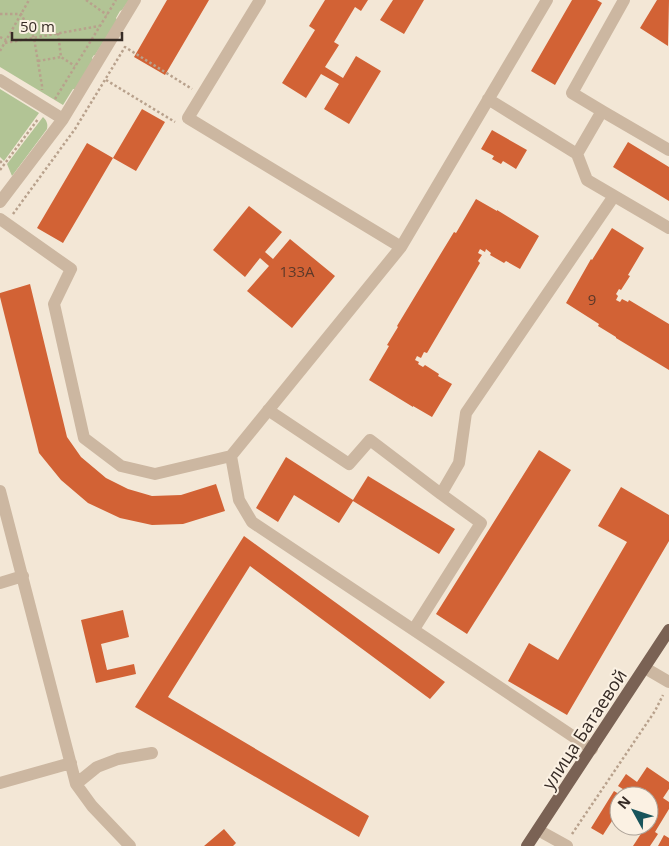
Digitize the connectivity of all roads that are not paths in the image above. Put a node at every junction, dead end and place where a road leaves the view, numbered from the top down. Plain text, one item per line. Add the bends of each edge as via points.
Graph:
1 (135, 0) edge
2 (260, 0) edge
3 (547, 0) edge
4 (624, 0) edge
5 (0, 80) edge
6 (488, 99) junction
7 (602, 111) junction
8 (63, 119) junction
9 (669, 150) edge
10 (577, 154) junction
11 (614, 196) junction
12 (0, 202) edge
13 (3, 221) edge
14 (669, 228) edge
15 (401, 247) junction
16 (268, 410) junction
17 (231, 456) junction
18 (0, 492) edge
19 (441, 494) junction
20 (23, 576) junction
21 (0, 583) edge
22 (414, 630) junction
23 (669, 630) edge
24 (645, 668) junction
25 (667, 686) edge
26 (592, 749) junction
27 (152, 753) dead end
28 (71, 764) junction
29 (0, 783) edge
30 (76, 784) junction
31 (538, 830) junction
32 (530, 845) edge
33 (566, 845) edge
34 (130, 846) edge

1 - 8 street
2 - 15 street via 188,118
3 - 6 street
4 - 7 street via 572,92
5 - 8 street
6 - 10 street
6 - 15 street
7 - 9 street
7 - 10 street
8 - 12 street
10 - 11 street via 587,180
11 - 14 street
11 - 19 street via 466,412 459,463
13 - 17 street via 72,269 54,304 84,438 120,466 156,474
15 - 16 street
16 - 17 street
16 - 19 street via 349,464 370,440
17 - 22 street via 239,500 252,522
18 - 20 street
19 - 22 street via 481,523
20 - 21 street
20 - 28 street
22 - 26 street
23 - 24 main road, улица Батаевой
24 - 25 street
24 - 26 main road, улица Батаевой
26 - 31 main road, улица Батаевой
27 - 30 street via 118,759 97,767
28 - 29 street
28 - 30 street
30 - 34 street
31 - 32 main road, улица Батаевой
31 - 33 street

